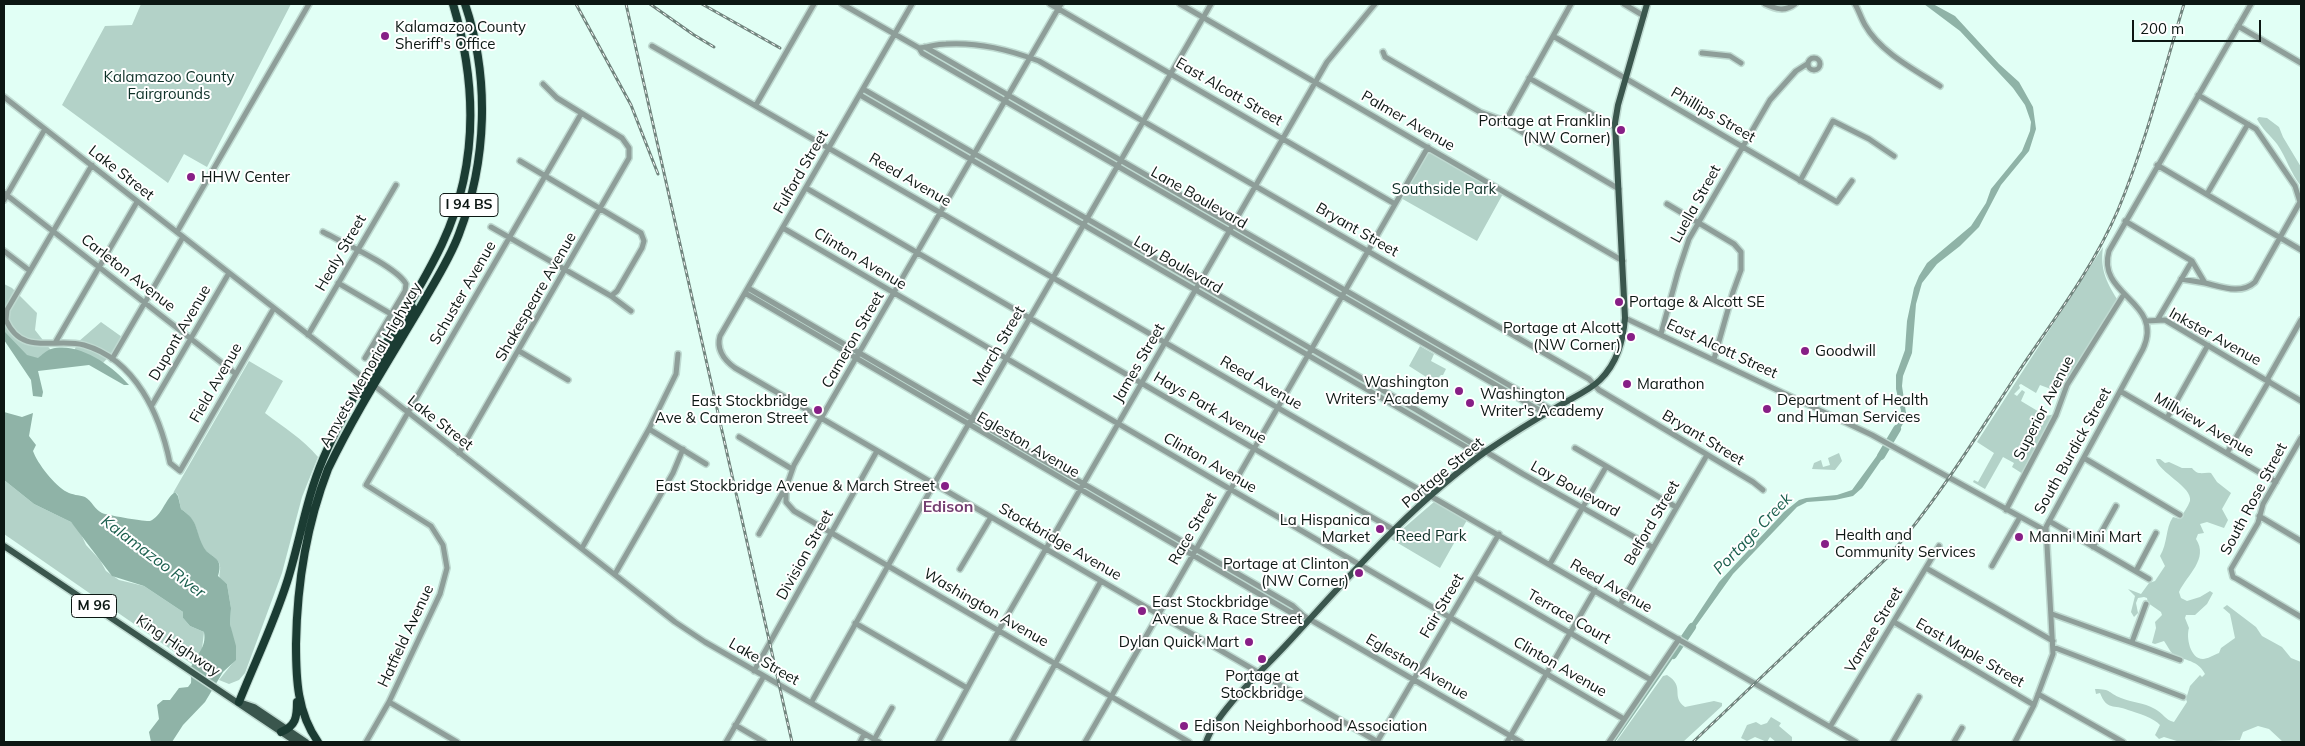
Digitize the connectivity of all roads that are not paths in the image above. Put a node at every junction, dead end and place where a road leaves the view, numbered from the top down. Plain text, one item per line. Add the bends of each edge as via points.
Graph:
1 (309, 4) edge
2 (453, 4) edge
3 (465, 4) edge
4 (814, 4) edge
5 (842, 4) edge
6 (912, 4) edge
7 (1050, 4) edge
8 (1180, 4) edge
9 (1211, 4) edge
10 (1375, 4) edge
11 (1572, 4) edge
12 (1624, 4) edge
13 (1647, 4) edge
14 (1765, 4) edge
15 (1795, 4) edge
16 (1855, 4) edge
17 (2251, 4) edge
18 (1060, 6) edge
19 (1644, 16) junction
20 (1204, 18) junction
21 (2238, 26) junction
22 (894, 34) junction
23 (1553, 36) junction
24 (652, 46) dead end
25 (922, 48) junction
26 (1383, 52) dead end
27 (1702, 53) dead end
28 (1030, 58) junction
29 (1741, 63) dead end
30 (2301, 63) edge
31 (1808, 64) dead end
32 (1171, 73) junction
33 (1529, 78) junction
34 (1626, 78) junction
35 (1315, 82) junction
36 (543, 84) dead end
37 (1940, 86) dead end
38 (863, 89) junction
39 (860, 95) junction
40 (1009, 95) junction
41 (2198, 95) junction
42 (4, 97) edge
43 (1006, 101) junction
44 (756, 105) junction
45 (581, 114) junction
46 (917, 121) junction
47 (1144, 121) junction
48 (1505, 122) junction
49 (2248, 124) junction
50 (1063, 126) junction
51 (914, 127) junction
52 (1615, 127) junction
53 (45, 129) junction
54 (1060, 132) junction
55 (1283, 138) junction
56 (830, 147) junction
57 (1428, 147) junction
58 (1744, 148) junction
59 (1894, 156) dead end
60 (973, 158) junction
61 (1121, 160) junction
62 (520, 161) dead end
63 (92, 165) junction
64 (2157, 165) junction
65 (1118, 166) junction
66 (545, 176) junction
67 (1800, 180) junction
68 (1852, 181) dead end
69 (396, 185) dead end
70 (1256, 186) junction
71 (1030, 187) junction
72 (806, 188) junction
73 (1619, 189) junction
74 (1027, 192) junction
75 (1178, 193) junction
76 (2207, 194) junction
77 (5, 196) edge
78 (1175, 199) junction
79 (137, 202) junction
80 (1395, 204) junction
81 (1667, 204) dead end
82 (602, 208) junction
83 (941, 212) junction
84 (1087, 219) junction
85 (2125, 221) junction
86 (1698, 224) junction
87 (1084, 225) junction
88 (1233, 225) junction
89 (490, 227) dead end
90 (783, 228) junction
91 (1230, 230) junction
92 (53, 232) junction
93 (177, 232) junction
94 (323, 232) dead end
95 (183, 237) junction
96 (509, 238) junction
97 (2281, 238) junction
98 (357, 250) junction
99 (2301, 250) edge
100 (4, 251) edge
101 (1368, 251) junction
102 (918, 253) junction
103 (1140, 254) junction
104 (1288, 257) junction
105 (2192, 260) junction
106 (1623, 261) junction
107 (1285, 262) junction
108 (100, 267) junction
109 (565, 270) junction
110 (30, 271) junction
111 (229, 273) junction
112 (1054, 277) junction
113 (2181, 279) junction
114 (338, 283) junction
115 (2205, 283) junction
116 (1197, 287) junction
117 (1345, 290) junction
118 (746, 291) junction
119 (894, 294) junction
120 (2124, 294) junction
121 (1342, 295) junction
122 (611, 296) junction
123 (145, 303) junction
124 (274, 308) junction
125 (632, 312) dead end
126 (391, 314) junction
127 (1255, 317) junction
128 (1030, 318) junction
129 (1625, 318) junction
130 (2158, 319) junction
131 (2301, 320) edge
132 (2146, 321) junction
133 (1252, 322) junction
134 (802, 323) junction
135 (1407, 326) junction
136 (1404, 331) junction
137 (1661, 334) junction
138 (308, 335) junction
139 (191, 338) junction
140 (1166, 342) junction
141 (55, 343) junction
142 (2208, 345) junction
143 (1311, 349) junction
144 (519, 351) junction
145 (859, 353) junction
146 (678, 354) dead end
147 (721, 354) joint
148 (1308, 355) junction
149 (364, 358) dead end
150 (856, 358) junction
151 (112, 359) junction
152 (1006, 359) junction
153 (1714, 359) junction
154 (1466, 363) junction
155 (236, 374) junction
156 (568, 380) dead end
157 (1366, 381) junction
158 (2268, 381) junction
159 (369, 382) junction
160 (1142, 383) junction
161 (1594, 385) junction
162 (916, 386) junction
163 (1363, 387) junction
164 (913, 391) junction
165 (2120, 391) junction
166 (2301, 401) edge
167 (152, 406) junction
168 (1278, 407) junction
169 (1552, 410) junction
170 (408, 414) junction
171 (1423, 414) junction
172 (1546, 414) junction
173 (822, 418) junction
174 (972, 418) junction
175 (2167, 418) junction
176 (1420, 420) junction
177 (968, 424) junction
178 (1118, 425) junction
179 (649, 429) junction
180 (739, 436) dead end
181 (2301, 438) edge
182 (1254, 448) junction
183 (1575, 448) dead end
184 (683, 449) junction
185 (877, 451) junction
186 (1028, 451) junction
187 (1485, 452) junction
188 (459, 453) junction
189 (2227, 453) junction
190 (1707, 455) junction
191 (1024, 457) junction
192 (2084, 458) junction
193 (706, 464) dead end
194 (1606, 467) junction
195 (792, 469) junction
196 (2276, 482) junction
197 (787, 484) junction
198 (934, 484) junction
199 (1084, 484) junction
200 (366, 485) joint
201 (1080, 490) junction
202 (1230, 490) junction
203 (1763, 490) dead end
204 (1432, 496) junction
205 (2116, 506) dead end
206 (1582, 507) junction
207 (1676, 507) junction
208 (2006, 510) junction
209 (2180, 515) dead end
210 (991, 516) junction
211 (1139, 516) junction
212 (2259, 516) junction
213 (2020, 517) junction
214 (2049, 521) junction
215 (1136, 522) junction
216 (1394, 530) junction
217 (2046, 531) junction
218 (832, 532) junction
219 (2156, 533) dead end
220 (759, 534) dead end
221 (1499, 534) junction
222 (2301, 541) edge
223 (4, 546) edge
224 (1939, 546) dead end
225 (2093, 546) junction
226 (1652, 547) junction
227 (582, 548) junction
228 (1046, 549) junction
229 (1195, 549) junction
230 (1192, 555) junction
231 (1550, 564) junction
232 (888, 565) junction
233 (1358, 565) junction
234 (1992, 566) dead end
235 (1926, 568) junction
236 (960, 569) dead end
237 (2136, 571) junction
238 (615, 574) junction
239 (1474, 577) junction
240 (2149, 579) dead end
241 (1101, 581) junction
242 (1252, 582) junction
243 (1249, 588) junction
244 (1595, 590) junction
245 (2146, 604) dead end
246 (1620, 605) junction
247 (1158, 614) junction
248 (1300, 614) junction
249 (2052, 614) junction
250 (2301, 617) edge
251 (1450, 618) junction
252 (1310, 619) junction
253 (1894, 622) junction
254 (855, 623) junction
255 (999, 630) junction
256 (1570, 632) junction
257 (1681, 641) junction
258 (2053, 641) junction
259 (2132, 642) junction
260 (2053, 647) junction
261 (2180, 660) dead end
262 (1056, 663) junction
263 (754, 671) junction
264 (1259, 673) junction
265 (1546, 674) junction
266 (764, 676) junction
267 (1413, 680) junction
268 (1651, 680) junction
269 (297, 682) junction
270 (968, 688) junction
271 (2038, 694) junction
272 (1111, 696) junction
273 (1919, 697) dead end
274 (2183, 697) dead end
275 (238, 702) junction
276 (389, 702) junction
277 (811, 703) junction
278 (2034, 705) junction
279 (892, 708) dead end
280 (1624, 719) junction
281 (735, 725) junction
282 (1830, 727) junction
283 (1962, 728) dead end
284 (284, 730) junction
285 (864, 734) junction
286 (1510, 736) junction
287 (877, 741) edge
288 (296, 742) edge
289 (306, 742) edge
290 (318, 742) edge
291 (366, 742) edge
292 (457, 742) edge
293 (726, 742) edge
294 (764, 742) edge
295 (860, 742) edge
296 (938, 742) edge
297 (1012, 742) edge
298 (1086, 742) edge
299 (1190, 742) edge
300 (1206, 742) edge
301 (1377, 742) edge
302 (1507, 742) edge
303 (1521, 742) edge
304 (1608, 742) edge
305 (1856, 742) edge
306 (1893, 742) edge
307 (1954, 742) edge
308 (2016, 742) edge
309 (2123, 742) edge

1 - 93 street
2 - 159 highway, Amvets Memorial Highway / I 94 BS via 469,73 471,116 468,155 460,193 408,315
3 - 159 highway, Amvets Memorial Highway / I 94 BS via 475,42 482,95 481,138 473,190 453,250
4 - 44 street
5 - 22 street, Lane Boulevard
6 - 22 street, Fulford Street
7 - 18 street, East Alcott Street
8 - 20 street, Palmer Avenue
9 - 20 street, March Street
10 - 35 street, James Street via 1333,53
11 - 23 street
12 - 19 street
13 - 19 main road, Portage Street
14 - 15 street via 1786,9
16 - 37 street via 1865,26 1882,45
17 - 21 street
18 - 28 street, Cameron Street
18 - 32 street, East Alcott Street
19 - 34 main road, Portage Street
20 - 32 street, March Street
20 - 35 street, Palmer Avenue
21 - 30 street
21 - 41 street
22 - 25 street, Lane Boulevard
22 - 38 street, Fulford Street
23 - 33 street
23 - 34 street, Phillips Street
24 - 44 street, Reed Avenue
25 - 28 street, Bryant Street via 948,43 980,44
25 - 40 street, Lane Boulevard
25 - 43 street, Lane Boulevard via 922,53
26 - 48 street via 1385,57 1480,112
27 - 29 street via 1730,56
28 - 40 street, Cameron Street
28 - 47 street, Bryant Street
31 - 58 street, Luella Street via 1796,71 1770,100
32 - 47 street, March Street
32 - 55 street, East Alcott Street
33 - 48 street
33 - 52 street
34 - 52 main road, Portage Street
34 - 58 street, Phillips Street
35 - 55 street, James Street
35 - 57 street, Palmer Avenue
36 - 45 street
38 - 39 street, Fulford Street
38 - 46 street, Lay Boulevard
39 - 51 street, Lay Boulevard
39 - 56 street, Fulford Street
40 - 43 street, Cameron Street
40 - 50 street, Lane Boulevard
41 - 49 street
41 - 64 street
42 - 53 street, Lake Street
43 - 54 street, Lane Boulevard
43 - 60 street, Cameron Street
44 - 56 street, Reed Avenue
45 - 66 street, Schuster Avenue
45 - 82 street, Shakespeare Avenue via 622,138 630,152 626,167
46 - 51 street
46 - 60 street, Lay Boulevard
47 - 61 street, March Street
47 - 70 street, Bryant Street
48 - 73 street
49 - 76 street
49 - 97 street via 2266,141 2300,198
50 - 54 street
50 - 61 street, Lane Boulevard
51 - 60 street, Lay Boulevard
52 - 73 main road, Portage Street
53 - 63 street, Lake Street
53 - 77 street
54 - 65 street, Lane Boulevard
55 - 70 street, James Street
55 - 80 street, East Alcott Street
56 - 72 street, Fulford Street
56 - 83 street, Reed Avenue
57 - 80 street, Race Street
57 - 106 street, Palmer Avenue
58 - 67 street, Phillips Street
58 - 86 street, Luella Street
59 - 67 street via 1833,121
60 - 71 street, Lay Boulevard
60 - 74 street, Lay Boulevard
60 - 83 street, Cameron Street
61 - 65 street, March Street
61 - 75 street, Lane Boulevard
62 - 66 street
63 - 79 street, Lake Street
63 - 92 street
64 - 76 street
64 - 85 street
65 - 78 street, Lane Boulevard
65 - 84 street, March Street
66 - 82 street
66 - 96 street, Schuster Avenue
67 - 68 street, Phillips Street via 1837,202
69 - 98 street, Healy Street
70 - 88 street, James Street
70 - 101 street, Bryant Street
71 - 74 street
71 - 84 street, Lay Boulevard
72 - 90 street, Fulford Street
72 - 102 street, Hays Park Avenue
73 - 106 main road, Portage Street
74 - 87 street, Lay Boulevard
75 - 78 street
75 - 88 street, Lane Boulevard
76 - 97 street
77 - 92 street, Carleton Avenue
78 - 91 street, Lane Boulevard
79 - 93 street, Lake Street
79 - 108 street
80 - 101 street, Race Street
81 - 86 street via 1696,219
82 - 109 street, Shakespeare Avenue
82 - 122 street via 636,228 644,238 629,272
83 - 102 street, Cameron Street
83 - 112 street, Reed Avenue
84 - 87 street, March Street
84 - 103 street, Lay Boulevard
85 - 105 street
85 - 120 street, Inkster Avenue via 2109,250 2108,269 2113,282
86 - 137 street, Luella Street via 1683,253
86 - 153 street via 1734,244 1742,256 1740,275
87 - 103 street, Lay Boulevard
87 - 112 street, March Street
88 - 91 street, James Street
88 - 104 street, Lane Boulevard
89 - 96 street
90 - 118 street, Fulford Street
90 - 119 street, Clinton Avenue
91 - 107 street, Lane Boulevard
91 - 116 street, James Street
92 - 108 street, Carleton Avenue
92 - 110 street
93 - 95 street, Lake Street
94 - 98 street
95 - 111 street, Lake Street
95 - 123 street
96 - 109 street
96 - 170 street, Schuster Avenue
97 - 99 street
97 - 115 street via 2255,282 2248,288 2237,290
98 - 114 street, Healy Street
98 - 126 street via 405,282 405,292
100 - 110 street
101 - 117 street, Race Street
101 - 161 street, Bryant Street via 1590,379
102 - 119 street, Cameron Street
102 - 128 street, Hays Park Avenue
103 - 116 street, Lay Boulevard
104 - 107 street
104 - 117 street, Lane Boulevard
105 - 113 street
105 - 115 street
106 - 129 main road, Portage Street
107 - 121 street, Lane Boulevard
108 - 123 street, Carleton Avenue
108 - 141 street
109 - 122 street
109 - 144 street, Shakespeare Avenue
110 - 141 street via 7,310 7,323 17,336 30,343
111 - 124 street, Lake Street
111 - 139 street, Dupont Avenue
112 - 128 street, March Street
112 - 140 street, Reed Avenue
113 - 115 street
113 - 130 street
114 - 126 street
114 - 138 street, Healy Street
116 - 127 street, Lay Boulevard
116 - 133 street, Lay Boulevard
116 - 140 street, James Street
117 - 121 street, Race Street
117 - 135 street, Lane Boulevard
118 - 134 street, Egleston Avenue
118 - 147 street, Fulford Street via 720,336
119 - 145 street, Cameron Street
119 - 152 street, Clinton Avenue
120 - 132 street, Inkster Avenue via 2140,307
120 - 208 street, Superior Avenue via 2067,385 2056,415
121 - 136 street, Lane Boulevard
121 - 143 street, Race Street
122 - 125 street
123 - 139 street, Carleton Avenue
123 - 151 street
124 - 138 street, Lake Street
124 - 155 street, Field Avenue
126 - 149 street
127 - 133 street
127 - 143 street, Lay Boulevard
128 - 152 street, March Street
128 - 160 street, Hays Park Avenue
129 - 137 street, East Alcott Street
129 - 161 main road, Portage Street via 1615,360
130 - 132 street, Inkster Avenue
130 - 142 street, Inkster Avenue
131 - 158 street
132 - 165 street, South Burdick Street via 2146,343
133 - 148 street, Lay Boulevard
134 - 145 street, Egleston Avenue
134 - 150 street, Egleston Avenue
135 - 136 street
135 - 154 street, Lane Boulevard
136 - 154 street, Lane Boulevard
137 - 153 street, East Alcott Street
138 - 159 street, Lake Street
139 - 155 street, Carleton Avenue
139 - 167 street, Dupont Avenue
140 - 160 street, James Street
140 - 168 street, Reed Avenue
141 - 151 street via 84,345
142 - 158 street, Inkster Avenue
142 - 175 street
143 - 148 street, Race Street
143 - 157 street, Lay Boulevard
144 - 156 street
144 - 188 street, Shakespeare Avenue
145 - 150 street, Cameron Street
145 - 162 street, Egleston Avenue
146 - 179 street via 676,374
147 - 173 street, Stockbridge Avenue via 735,368
148 - 163 street, Lay Boulevard
148 - 168 street, Race Street
150 - 164 street, Egleston Avenue
150 - 173 street, Cameron Street
151 - 167 street via 137,384
152 - 174 street, March Street
152 - 178 street, Clinton Avenue
153 - 208 street, East Alcott Street via 1892,445
154 - 169 street, Lane Boulevard
154 - 172 street, Lane Boulevard
155 - 167 street, Field Avenue via 180,471 170,463
157 - 163 street
157 - 171 street, Lay Boulevard
158 - 166 street, Inkster Avenue
158 - 189 street
159 - 170 street, Lake Street
159 - 269 highway, Amvets Memorial Highway / I 94 BS via 315,504 301,565 296,616
159 - 275 highway, Amvets Memorial Highway / I 94 BS via 341,420 315,478 286,584
160 - 178 street, James Street
160 - 182 street, Hays Park Avenue
161 - 169 main road, Portage Street
161 - 190 street, Bryant Street
162 - 164 street
162 - 174 street, Egleston Avenue
163 - 176 street, Lay Boulevard
164 - 177 street, Egleston Avenue
165 - 175 street, Millview Avenue
165 - 192 street, South Burdick Street
168 - 182 street, Race Street
168 - 204 street, Reed Avenue
169 - 172 main road, Portage Street
170 - 188 street, Lake Street
170 - 200 street, Schuster Avenue
171 - 176 street
171 - 187 street, Lay Boulevard
172 - 187 main road, Portage Street
173 - 185 street, Stockbridge Avenue
173 - 195 street, Cameron Street
174 - 177 street, March Street
174 - 186 street, Egleston Avenue
175 - 189 street, Millview Avenue
176 - 187 street, Lay Boulevard via 1473,451
177 - 191 street, Egleston Avenue
177 - 198 street, March Street
178 - 199 street, James Street
178 - 202 street, Clinton Avenue
179 - 184 street
179 - 227 street
180 - 195 street
181 - 196 street, South Rose Street
182 - 202 street, Race Street
182 - 216 street, Hays Park Avenue
183 - 194 street
184 - 193 street
184 - 238 street via 673,473
185 - 198 street, Stockbridge Avenue
185 - 218 street, Division Street
186 - 191 street
186 - 199 street, Egleston Avenue
187 - 204 main road, Portage Street
187 - 206 street, Lay Boulevard
188 - 227 street, Lake Street
189 - 196 street, Millview Avenue
190 - 203 street, Bryant Street
190 - 207 street, Belford Street
191 - 201 street, Egleston Avenue
192 - 209 street
192 - 214 street, South Burdick Street
194 - 206 street
194 - 207 street
195 - 197 street, Cameron Street
196 - 212 street, South Rose Street
197 - 218 street, Washington Avenue via 785,499 789,507
197 - 220 street, Cameron Street
198 - 210 street, Stockbridge Avenue
198 - 232 street, March Street
199 - 201 street, James Street
199 - 211 street, Egleston Avenue
200 - 276 street, Hatfield Avenue via 431,526 444,545 447,563 443,589
201 - 215 street, Egleston Avenue
201 - 228 street, James Street
202 - 229 street, Race Street
202 - 233 street, Clinton Avenue
204 - 216 main road, Portage Street
204 - 221 street, Reed Avenue
205 - 225 street
206 - 226 street, Lay Boulevard
206 - 231 street
207 - 226 street, Belford Street
208 - 213 street, East Alcott Street
210 - 228 street, Stockbridge Avenue
210 - 236 street
211 - 215 street
211 - 229 street, Egleston Avenue
212 - 222 street
212 - 250 street, South Rose Street via 2231,572 2237,579
213 - 217 street, East Alcott Street
213 - 234 street
214 - 217 street, South Burdick Street
214 - 225 street
215 - 230 street, Egleston Avenue
216 - 233 main road, Portage Street
217 - 249 street, South Burdick Street
218 - 232 street, Washington Avenue
218 - 263 street, Division Street
219 - 237 street
221 - 231 street, Reed Avenue
221 - 239 street, Fair Street
223 - 275 main road, King Highway / M 96
224 - 235 street, Vanzee Street
225 - 237 street
226 - 246 street, Belford Street
227 - 238 street, Lake Street
228 - 241 street, Stockbridge Avenue
228 - 255 street, James Street
229 - 230 street, Race Street
229 - 242 street, Egleston Avenue
230 - 243 street, Egleston Avenue
230 - 247 street, Race Street
231 - 244 street, Reed Avenue
232 - 254 street, March Street
232 - 255 street, Washington Avenue
233 - 251 street, Clinton Avenue
233 - 252 main road, Portage Street
235 - 253 street, Vanzee Street
235 - 258 street
237 - 240 street
238 - 263 street, Lake Street via 689,632
239 - 251 street, Fair Street
239 - 256 street, Terrace Court
241 - 247 street, Stockbridge Avenue
241 - 262 street
242 - 243 street
242 - 248 street, Egleston Avenue via 1293,606
243 - 248 street, Egleston Avenue via 1290,612
244 - 246 street, Reed Avenue
244 - 256 street
245 - 259 street
246 - 257 street, Reed Avenue
247 - 264 street, Stockbridge Avenue
247 - 272 street, Race Street
248 - 252 street, Egleston Avenue
249 - 258 street, South Burdick Street
249 - 259 street
251 - 265 street, Clinton Avenue
251 - 267 street, Fair Street
252 - 264 main road, Portage Street
252 - 267 street, Egleston Avenue
253 - 278 street, East Maple Street
253 - 282 street, Vanzee Street
254 - 270 street
254 - 277 street, March Street
255 - 262 street, Washington Avenue
255 - 270 street, James Street
256 - 265 street
256 - 268 street, Terrace Court
257 - 268 street
257 - 282 street, Reed Avenue
258 - 260 street, South Burdick Street
259 - 261 street
260 - 271 street, South Burdick Street via 2051,662
260 - 274 street
262 - 272 street, Washington Avenue
262 - 297 street
263 - 266 street, Lake Street
264 - 300 main road, Portage Street via 1220,718
264 - 301 street, Stockbridge Avenue
265 - 280 street, Clinton Avenue
265 - 286 street
266 - 277 street, Lake Street
266 - 281 street
267 - 286 street, Egleston Avenue
267 - 301 street, Fair Street
268 - 280 street
269 - 284 highway, I 94 BS via 296,717 294,724
269 - 290 highway, Amvets Memorial Highway / I 94 BS via 304,718
270 - 296 street, James Street
271 - 278 street, South Burdick Street
271 - 309 street
272 - 298 street, Race Street
272 - 299 street, Washington Avenue
273 - 306 street
275 - 284 main road, King Highway
276 - 291 street, Hatfield Avenue
276 - 292 street
277 - 285 street, Lake Street
278 - 308 street, South Burdick Street
279 - 287 street
280 - 304 street
281 - 293 street
281 - 294 street
282 - 305 street, Reed Avenue
283 - 307 street
284 - 288 main road, King Highway
284 - 289 main road, King Highway
285 - 287 street, Lake Street
285 - 295 street
286 - 302 street
286 - 303 street, Egleston Avenue

